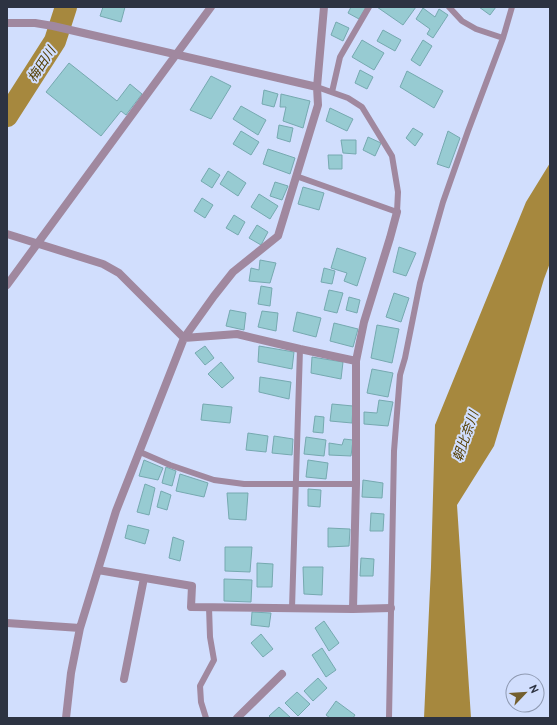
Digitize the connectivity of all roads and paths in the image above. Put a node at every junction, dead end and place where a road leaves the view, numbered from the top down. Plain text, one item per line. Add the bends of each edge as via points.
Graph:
1 (211, 7) edge
2 (324, 7) edge
3 (369, 7) edge
4 (449, 7) edge
5 (512, 7) edge
6 (7, 23) edge
7 (503, 38) junction
8 (176, 55) junction
9 (317, 87) junction
10 (332, 92) junction
11 (296, 176) junction
12 (397, 212) junction
13 (7, 234) edge
14 (38, 243) junction
15 (7, 285) edge
16 (184, 338) junction
17 (300, 349) junction
18 (356, 361) junction
19 (140, 452) junction
20 (295, 484) junction
21 (356, 484) junction
22 (98, 570) junction
23 (144, 578) junction
24 (209, 607) junction
25 (292, 608) junction
26 (391, 608) junction
27 (353, 609) junction
28 (7, 623) edge
29 (80, 628) junction
30 (282, 674) dead end
31 (124, 679) dead end
32 (66, 718) edge
33 (206, 718) edge
34 (237, 718) edge
35 (389, 718) edge

1 - 8 street
2 - 9 street
3 - 10 lane via 340,57
4 - 7 lane via 462,21 476,29
5 - 7 lane
6 - 8 street via 53,26
7 - 26 lane via 443,202 420,283 400,375 394,451
8 - 9 street
8 - 14 street
9 - 10 lane
9 - 11 street via 318,105
10 - 12 lane via 362,107 392,156 398,192
11 - 12 lane
11 - 16 street via 278,236 233,272
12 - 18 street via 364,322
13 - 14 street
14 - 15 street
14 - 16 street via 103,264 119,273
16 - 17 street via 237,334
16 - 19 street
17 - 18 street
17 - 20 lane
18 - 21 street
19 - 20 lane via 214,480 244,484
19 - 22 street via 116,511
20 - 21 lane
20 - 25 lane
21 - 27 street
22 - 23 street
22 - 29 street
23 - 24 street via 192,586 191,607
23 - 31 street
24 - 25 street
24 - 33 lane via 214,660 200,686
25 - 27 street
26 - 27 street
26 - 35 lane
28 - 29 street
29 - 32 street
30 - 34 street

